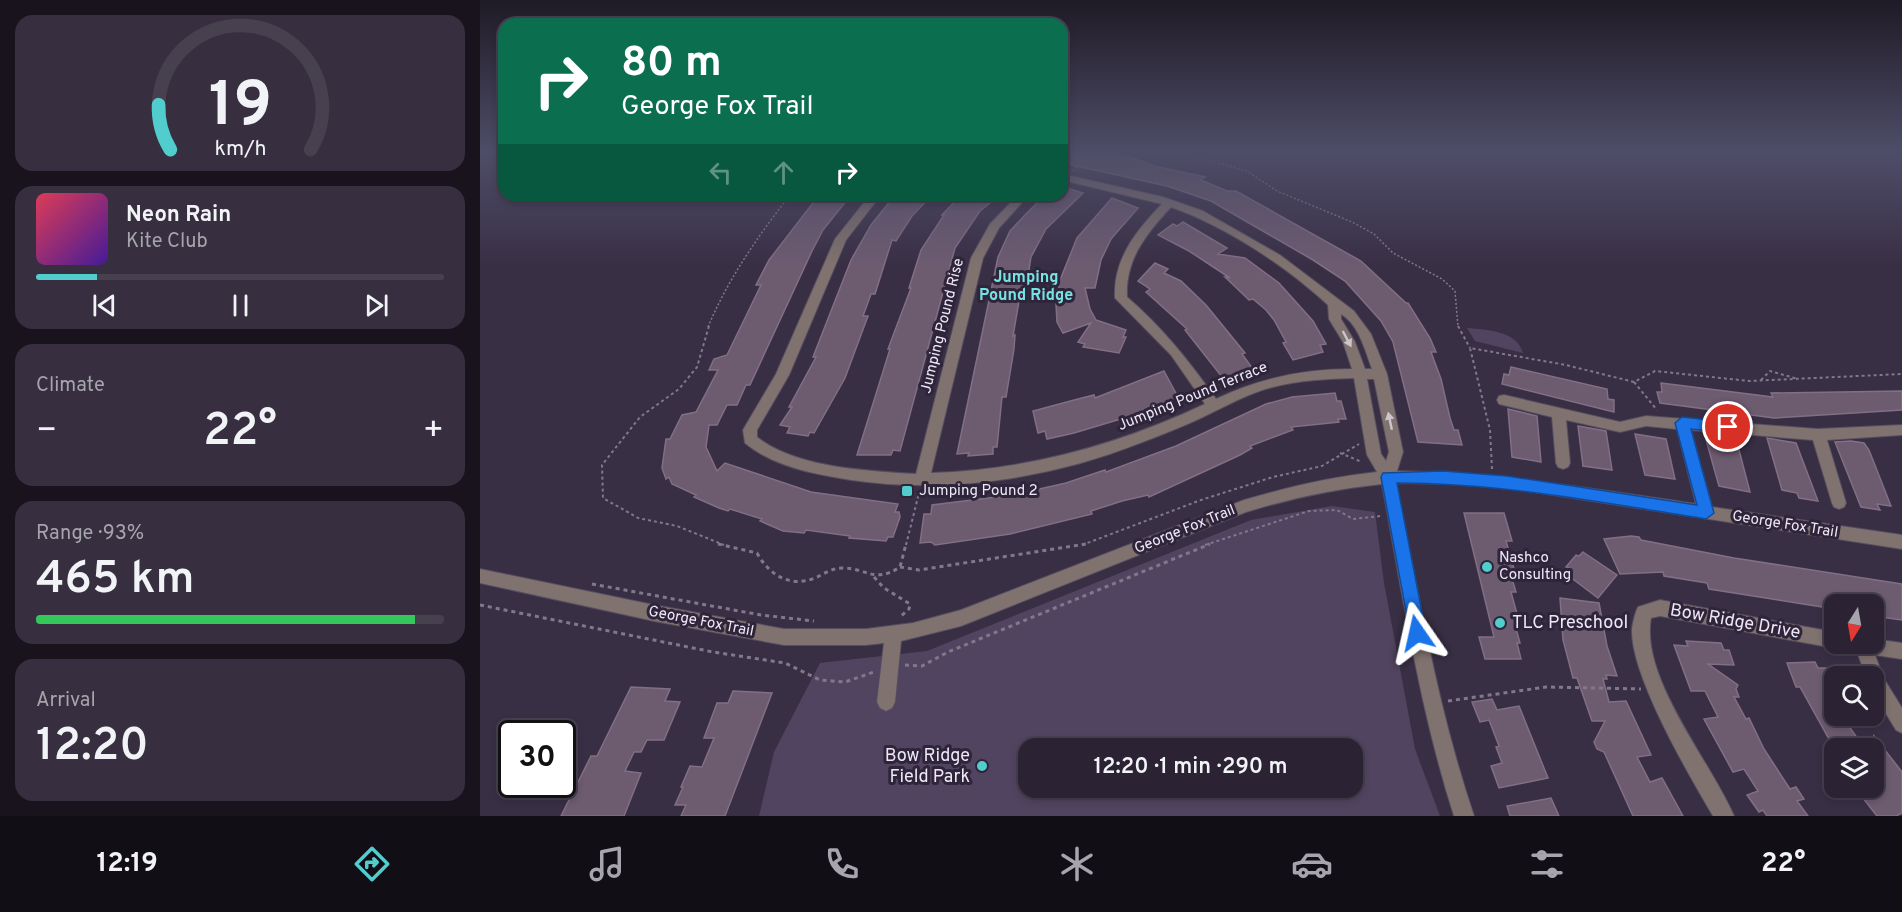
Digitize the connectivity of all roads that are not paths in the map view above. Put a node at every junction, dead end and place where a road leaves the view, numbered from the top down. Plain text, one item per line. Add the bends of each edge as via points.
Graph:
1 (1120, 189) edge
2 (871, 201) edge
3 (1018, 201) edge
4 (1169, 202) junction
5 (1334, 304) junction
6 (1360, 374) junction
7 (1380, 374) junction
8 (1504, 400) dead end
9 (1213, 405) junction
10 (1559, 414) junction
11 (1682, 423) junction
12 (1902, 430) edge
13 (1818, 435) junction
14 (1563, 463) dead end
15 (1388, 477) junction
16 (921, 485) junction
17 (1839, 503) dead end
18 (1706, 513) junction
19 (1902, 542) edge
20 (480, 576) edge
21 (893, 626) junction
22 (1824, 638) edge
23 (1884, 648) edge
24 (1902, 651) edge
25 (1864, 654) edge
26 (886, 702) dead end
27 (1902, 724) edge
28 (1464, 816) edge
29 (1724, 816) edge

1 - 4 street
2 - 16 street, Jumping Pound Terrace via 841,239 782,375 749,436 766,450 823,469
3 - 16 street, Jumping Pound Rise via 994,226 977,258
4 - 5 street via 1211,219 1276,258
4 - 9 street via 1131,248 1121,280 1121,298 1174,352
5 -> 6 street via 1335,319 1349,342
5 - 7 street via 1358,324
6 - 7 street, Jumping Pound Terrace
6 - 9 street, Jumping Pound Terrace via 1282,380
6 - 15 street via 1374,455
15 -> 7 street via 1396,452
8 - 10 street
9 - 16 street, Jumping Pound Terrace via 1149,434 1061,461
10 - 11 street via 1620,427 1646,421
10 - 14 street
11 - 13 street
11 - 18 street
12 - 13 street
13 - 17 street
15 - 18 street, George Fox Trail via 1494,481
15 - 21 street, George Fox Trail via 1313,487 1261,501 961,618
15 - 28 street via 1430,703
18 - 19 street, George Fox Trail
20 - 21 street, George Fox Trail via 784,637 841,639
21 - 26 street via 894,665
22 - 29 street, Bow Ridge Drive via 1660,608 1644,612 1639,620 1643,648 1657,688
23 - 24 street
25 - 27 street

